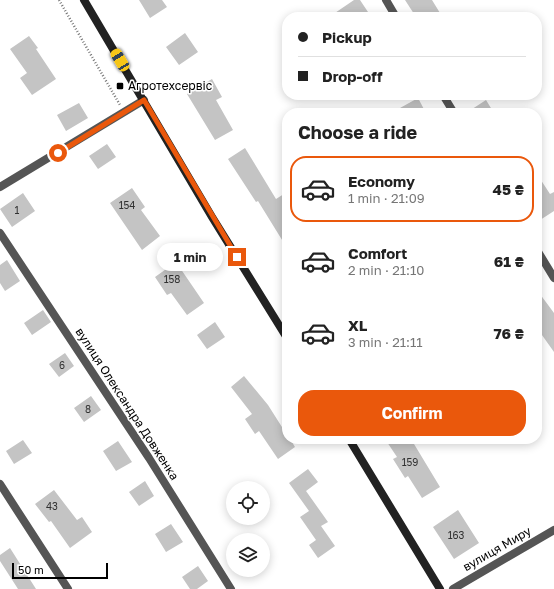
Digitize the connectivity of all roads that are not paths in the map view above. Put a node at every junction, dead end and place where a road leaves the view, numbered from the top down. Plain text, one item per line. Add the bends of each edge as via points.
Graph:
1 (84, 0) edge
2 (386, 0) edge
3 (393, 12) edge
4 (144, 100) junction
5 (0, 187) edge
6 (0, 233) edge
7 (542, 258) edge
8 (554, 278) edge
9 (282, 330) edge
10 (352, 444) edge
11 (0, 484) edge
12 (554, 530) edge
13 (68, 589) edge
14 (231, 589) edge
15 (440, 589) edge
16 (452, 589) edge

1 - 4 street
2 - 3 street
4 - 5 street
4 - 9 street
6 - 14 street, вулиця Олександра Довженка via 149,458
7 - 8 street
10 - 15 street
11 - 13 street
12 - 16 street, вулиця Миру

